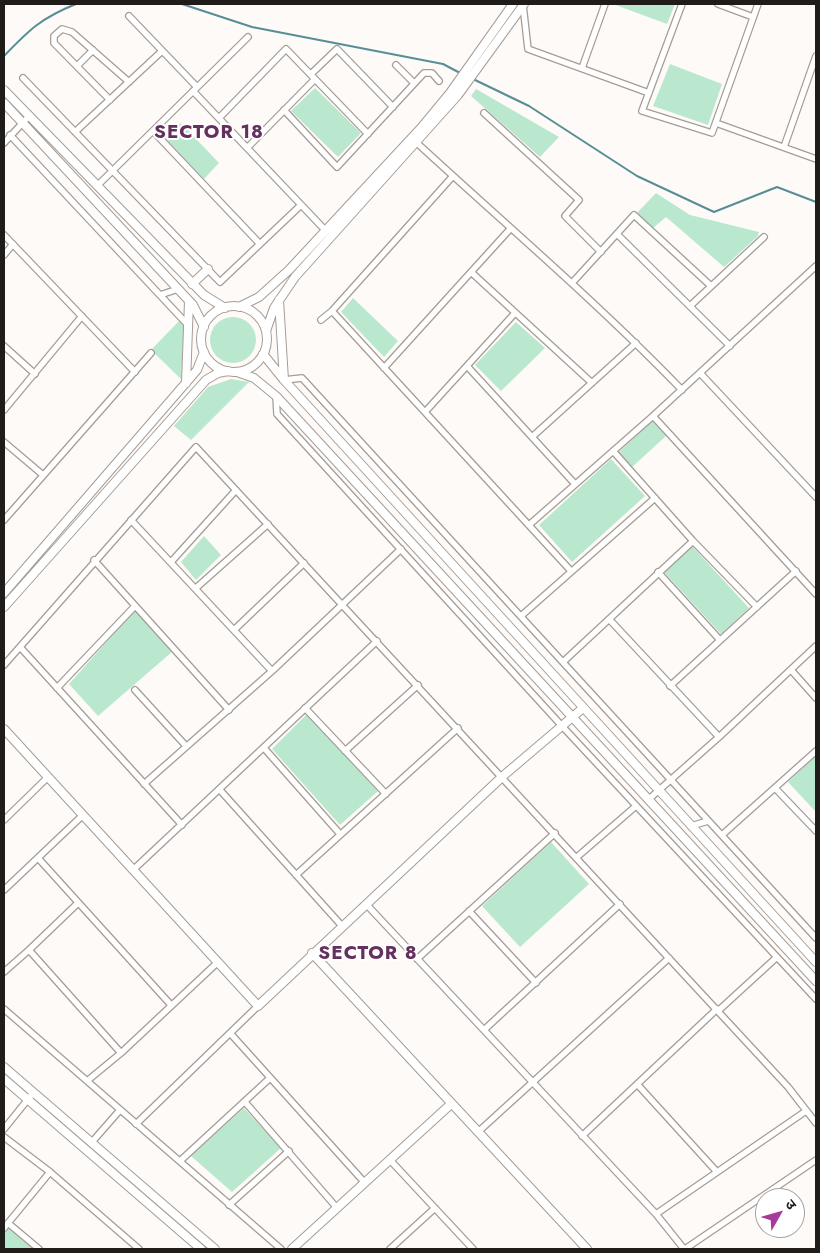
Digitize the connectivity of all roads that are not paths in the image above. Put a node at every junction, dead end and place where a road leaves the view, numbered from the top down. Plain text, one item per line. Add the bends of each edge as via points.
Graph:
1 (514, 4) edge
2 (524, 4) edge
3 (605, 4) edge
4 (682, 4) edge
5 (718, 4) edge
6 (758, 4) edge
7 (129, 16) dead end
8 (753, 17) junction
9 (248, 37) dead end
10 (93, 50) junction
11 (162, 51) junction
12 (816, 56) edge
13 (475, 64) junction
14 (396, 65) dead end
15 (77, 66) junction
16 (582, 68) junction
17 (313, 77) junction
18 (22, 78) dead end
19 (439, 81) dead end
20 (129, 82) junction
21 (462, 82) junction
22 (414, 83) junction
23 (195, 89) junction
24 (4, 90) edge
25 (649, 93) junction
26 (110, 100) junction
27 (4, 104) edge
28 (393, 106) junction
29 (284, 110) junction
30 (484, 113) dead end
31 (29, 116) junction
32 (219, 118) junction
33 (22, 123) junction
34 (716, 123) junction
35 (153, 131) junction
36 (76, 132) junction
37 (368, 134) junction
38 (10, 135) junction
39 (4, 143) edge
40 (417, 143) junction
41 (784, 147) junction
42 (246, 148) junction
43 (816, 159) edge
44 (112, 171) junction
45 (453, 176) junction
46 (98, 185) junction
47 (301, 205) junction
48 (511, 228) junction
49 (326, 231) junction
50 (617, 234) junction
51 (4, 235) edge
52 (764, 237) dead end
53 (12, 244) junction
54 (260, 244) junction
55 (601, 252) junction
56 (4, 255) edge
57 (816, 266) edge
58 (208, 269) junction
59 (471, 272) junction
60 (572, 283) junction
61 (192, 284) junction
62 (712, 286) junction
63 (178, 289) junction
64 (160, 295) junction
65 (279, 299) junction
66 (189, 301) junction
67 (690, 306) junction
68 (239, 307) junction
69 (225, 308) junction
70 (332, 311) junction
71 (516, 313) junction
72 (82, 316) junction
73 (321, 320) dead end
74 (188, 325) junction
75 (204, 327) junction
76 (266, 331) junction
77 (636, 343) junction
78 (4, 346) edge
79 (730, 346) junction
80 (204, 352) junction
81 (151, 353) dead end
82 (263, 354) junction
83 (467, 366) junction
84 (384, 368) junction
85 (228, 371) junction
86 (134, 372) junction
87 (237, 372) junction
88 (700, 373) junction
89 (34, 374) junction
90 (284, 380) junction
91 (186, 383) junction
92 (592, 383) junction
93 (682, 390) junction
94 (276, 396) junction
95 (4, 410) edge
96 (425, 412) junction
97 (653, 416) junction
98 (532, 437) junction
99 (4, 442) edge
100 (613, 451) junction
101 (43, 476) junction
102 (575, 484) junction
103 (236, 490) junction
104 (816, 497) edge
105 (655, 498) junction
106 (4, 520) edge
107 (131, 520) junction
108 (268, 524) junction
109 (529, 525) junction
110 (693, 541) junction
111 (400, 548) junction
112 (94, 560) junction
113 (171, 562) junction
114 (304, 563) junction
115 (571, 571) junction
116 (658, 572) junction
117 (796, 572) junction
118 (196, 588) junction
119 (5, 589) edge
120 (816, 594) edge
121 (341, 603) junction
122 (135, 606) junction
123 (4, 607) edge
124 (757, 607) junction
125 (521, 616) junction
126 (609, 619) junction
127 (234, 630) junction
128 (720, 640) junction
129 (377, 641) junction
130 (816, 646) edge
131 (20, 648) junction
132 (562, 662) junction
133 (4, 666) edge
134 (792, 670) junction
135 (272, 671) junction
136 (418, 685) junction
137 (670, 686) junction
138 (57, 688) junction
139 (135, 690) dead end
140 (816, 698) edge
141 (305, 708) junction
142 (583, 708) junction
143 (229, 710) junction
144 (572, 717) junction
145 (562, 726) junction
146 (458, 728) junction
147 (4, 729) edge
148 (719, 737) junction
149 (186, 746) junction
150 (264, 748) junction
151 (345, 751) junction
152 (816, 751) edge
153 (48, 776) junction
154 (503, 776) junction
155 (671, 780) junction
156 (144, 784) junction
157 (775, 788) junction
158 (220, 790) junction
159 (659, 791) junction
160 (386, 794) junction
161 (649, 799) junction
162 (636, 806) junction
163 (83, 815) junction
164 (4, 820) edge
165 (708, 821) junction
166 (182, 825) junction
167 (691, 826) junction
168 (816, 831) edge
169 (555, 833) junction
170 (340, 834) junction
171 (722, 835) junction
172 (577, 857) junction
173 (38, 858) junction
174 (133, 870) junction
175 (296, 875) junction
176 (4, 890) edge
177 (78, 902) junction
178 (366, 904) junction
179 (620, 904) junction
180 (469, 911) junction
181 (342, 926) junction
182 (816, 938) edge
183 (30, 950) junction
184 (312, 954) junction
185 (777, 957) junction
186 (669, 958) junction
187 (417, 959) junction
188 (218, 962) junction
189 (816, 962) edge
190 (4, 972) edge
191 (816, 981) edge
192 (536, 983) junction
193 (816, 999) edge
194 (171, 1005) junction
195 (258, 1006) junction
196 (4, 1009) edge
197 (718, 1010) junction
198 (485, 1029) junction
199 (230, 1033) junction
200 (121, 1053) junction
201 (4, 1067) edge
202 (270, 1078) junction
203 (4, 1079) edge
204 (87, 1081) junction
205 (533, 1082) junction
206 (637, 1084) junction
207 (33, 1092) junction
208 (28, 1099) junction
209 (245, 1102) junction
210 (451, 1104) junction
211 (120, 1110) junction
212 (806, 1111) junction
213 (816, 1123) edge
214 (136, 1124) junction
215 (4, 1129) edge
216 (478, 1132) junction
217 (582, 1136) junction
218 (4, 1137) edge
219 (92, 1142) junction
220 (289, 1151) junction
221 (390, 1160) junction
222 (816, 1160) edge
223 (180, 1161) junction
224 (50, 1172) junction
225 (717, 1172) junction
226 (364, 1183) junction
227 (230, 1205) junction
228 (337, 1208) junction
229 (434, 1208) junction
230 (656, 1214) junction
231 (6, 1225) edge
232 (39, 1249) edge
233 (139, 1249) edge
234 (201, 1249) edge
235 (215, 1249) edge
236 (281, 1249) edge
237 (292, 1249) edge
238 (390, 1249) edge
239 (472, 1249) edge
240 (587, 1249) edge
241 (685, 1249) edge

1 - 13 street
2 - 13 street
2 - 16 street via 528,49
3 - 16 street
4 - 25 street
5 - 8 street
6 - 8 street
7 - 11 street
8 - 34 street
9 - 23 street
10 - 15 street
10 - 15 street via 67,30 62,29 54,36 54,43
10 - 20 street
11 - 20 street
11 - 23 street
12 - 41 street
13 - 21 street
14 - 22 street
15 - 26 street
16 - 25 street
17 - 28 street via 337,49
17 - 29 street
17 - 32 street via 286,49
17 - 37 street
18 - 36 street
19 - 22 street via 428,71
20 - 26 street
21 - 40 street
21 - 49 street
22 - 28 street
23 - 32 street
23 - 35 street
24 - 31 street
25 - 34 street via 642,111 712,133
26 - 36 street
27 - 33 street
28 - 37 street
29 - 37 street via 337,167
29 - 42 street
30 - 55 street via 579,200 564,216
31 - 33 street
31 - 46 street
32 - 42 street
33 - 38 street
33 - 63 street
34 - 41 street
35 - 44 street
35 - 54 street
36 - 44 street
38 - 39 street
38 - 64 street
40 - 45 street
40 - 65 street via 295,277
41 - 43 street
42 - 47 street
44 - 46 street
44 - 58 street
45 - 48 street
45 - 70 street
46 - 61 street
47 - 49 street
47 - 54 street
48 - 59 street
48 - 60 street
49 - 68 street via 271,287
50 - 55 street
50 - 62 street via 634,215
50 - 67 street
51 - 53 street
52 - 62 street
53 - 56 street
53 - 72 street
54 - 58 street via 220,282
55 - 60 street
57 - 79 street
58 - 61 street
59 - 71 street
59 - 84 street
60 - 77 street
61 - 69 street
62 - 67 street
63 - 64 street
63 - 66 street
64 - 74 street
65 - 76 street
65 - 90 street
66 - 74 street
66 - 75 street
67 - 79 street
68 - 69 street
68 - 76 street via 256,315
69 - 75 street via 212,315
70 - 73 street
70 - 84 street
71 - 83 street
71 - 92 street
72 - 86 street
72 - 89 street
74 - 91 street
75 - 80 street via 201,339
76 - 82 street via 267,346
77 - 92 street
77 - 93 street
78 - 89 street
79 - 88 street
80 - 85 street via 214,365
80 - 91 street via 197,370
81 - 86 street
82 - 87 street via 252,367
82 - 90 street
83 - 96 street
83 - 98 street
84 - 96 street
85 - 87 street
85 - 123 street via 206,380
86 - 101 street
87 - 94 street via 254,378
88 - 93 street
88 - 104 street
89 - 95 street
90 - 125 street via 302,378
90 - 142 street
91 - 119 street
92 - 98 street
93 - 97 street
94 - 111 street via 277,414
94 - 144 street
96 - 109 street
97 - 100 street
97 - 117 street
98 - 102 street
99 - 101 street
100 - 102 street
100 - 105 street
101 - 106 street
102 - 109 street
103 - 107 street via 196,447
103 - 108 street
103 - 113 street
105 - 110 street
105 - 115 street
107 - 112 street
107 - 113 street
108 - 114 street
108 - 118 street
109 - 115 street
110 - 116 street
110 - 124 street
111 - 121 street
111 - 145 street
112 - 122 street
112 - 131 street
113 - 118 street
114 - 121 street
114 - 127 street
115 - 125 street
116 - 126 street
116 - 128 street
117 - 120 street
117 - 124 street
118 - 127 street
121 - 129 street
121 - 135 street
122 - 138 street
122 - 143 street
124 - 128 street
125 - 132 street
126 - 132 street
126 - 137 street
127 - 135 street
128 - 137 street
129 - 136 street
129 - 141 street
130 - 134 street
131 - 133 street
131 - 138 street
132 - 155 street
134 - 140 street
134 - 148 street
135 - 143 street
136 - 146 street
136 - 151 street
137 - 148 street
138 - 156 street
139 - 149 street
141 - 150 street
141 - 151 street
142 - 144 street
142 - 159 street
143 - 149 street
144 - 145 street
144 - 161 street
145 - 154 street
145 - 162 street
146 - 154 street
146 - 160 street
147 - 153 street
148 - 155 street
149 - 156 street
150 - 158 street
150 - 170 street
151 - 160 street
152 - 157 street
153 - 163 street
153 - 164 street
154 - 169 street
154 - 178 street
155 - 159 street
155 - 165 street
156 - 166 street
157 - 168 street
157 - 171 street
158 - 166 street
158 - 175 street
159 - 161 street
159 - 167 street
160 - 170 street
161 - 191 street
162 - 172 street
162 - 185 street
163 - 173 street
163 - 174 street
165 - 167 street
165 - 171 street
166 - 174 street
167 - 189 street
169 - 172 street
169 - 180 street
170 - 175 street
171 - 182 street
172 - 179 street
173 - 176 street
173 - 177 street
174 - 188 street
175 - 181 street
177 - 183 street
177 - 194 street
178 - 181 street
178 - 187 street
179 - 186 street
179 - 192 street
180 - 187 street
180 - 192 street
181 - 184 street
183 - 190 street
183 - 200 street
184 - 195 street
184 - 210 street
185 - 193 street
185 - 197 street
186 - 197 street
186 - 205 street
187 - 198 street
188 - 194 street
188 - 195 street
192 - 198 street
194 - 200 street
195 - 199 street
196 - 204 street
197 - 206 street
197 - 212 street
198 - 205 street
199 - 202 street
199 - 214 street
200 - 204 street
201 - 207 street
202 - 209 street
202 - 226 street
203 - 208 street
204 - 211 street
205 - 216 street
205 - 217 street
206 - 217 street
206 - 225 street
207 - 208 street
207 - 219 street
208 - 215 street
208 - 234 street
209 - 220 street
209 - 223 street
210 - 216 street
210 - 221 street
211 - 214 street
211 - 219 street
212 - 213 street
212 - 225 street
214 - 223 street
216 - 240 street
217 - 230 street
218 - 224 street
219 - 235 street
220 - 227 street
220 - 228 street
221 - 226 street
221 - 229 street
222 - 241 street
223 - 227 street
224 - 231 street
224 - 233 street
225 - 230 street
226 - 228 street
227 - 236 street
228 - 237 street
229 - 238 street
229 - 239 street
230 - 241 street
231 - 232 street

